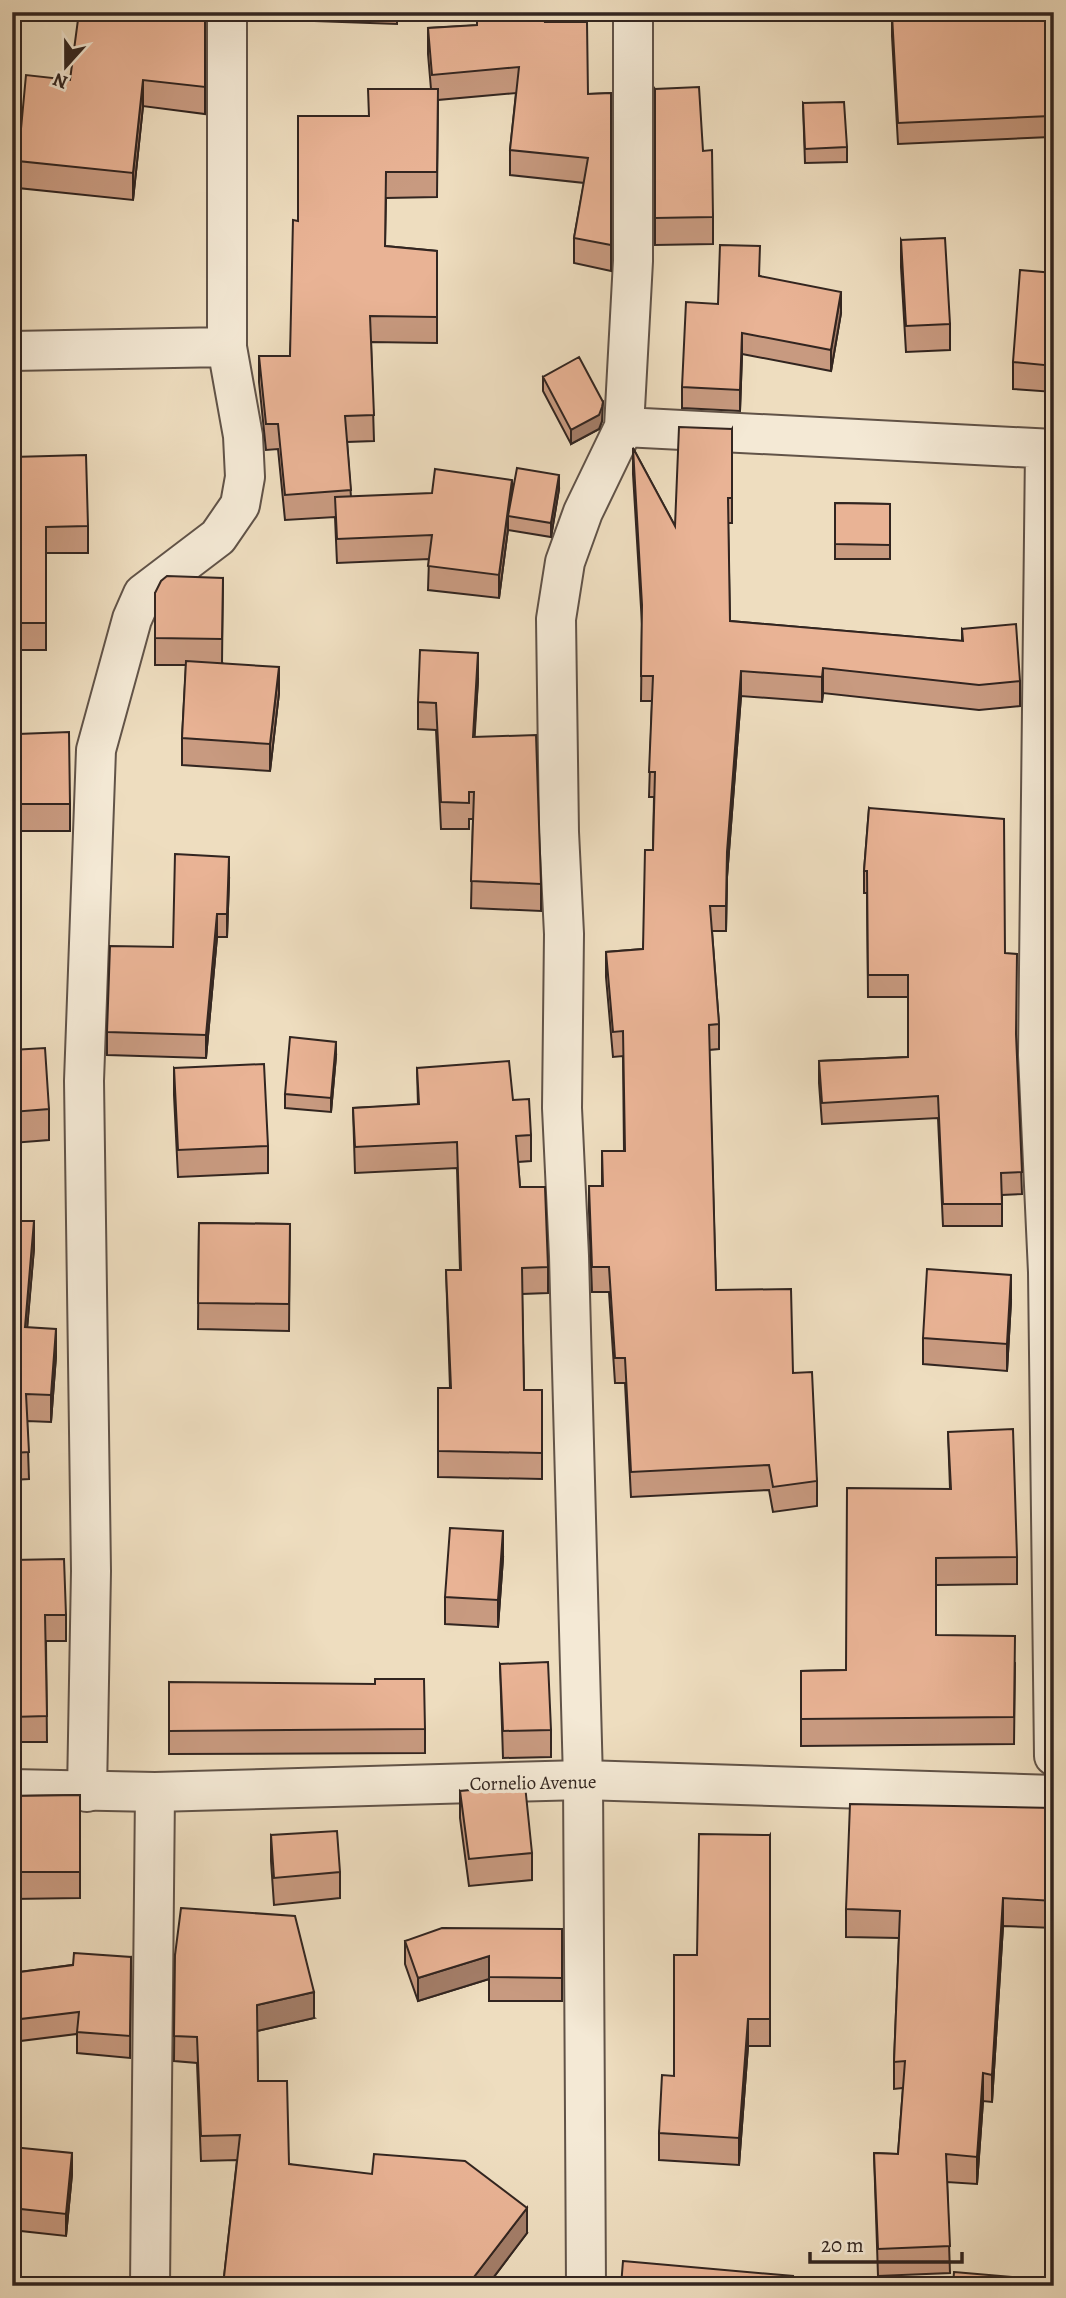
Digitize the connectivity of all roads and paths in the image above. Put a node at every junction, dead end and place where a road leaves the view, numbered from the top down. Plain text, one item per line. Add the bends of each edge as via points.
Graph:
1 (227, 12) edge
2 (633, 12) edge
3 (227, 347) junction
4 (12, 351) edge
5 (624, 427) junction
6 (1049, 449) edge
7 (1054, 1756) edge
8 (583, 1780) junction
9 (12, 1789) edge
10 (155, 1792) junction
11 (88, 1793) junction
12 (1054, 1796) edge
13 (150, 2286) edge
14 (586, 2286) edge

1 - 3 street
2 - 5 street via 633,261
3 - 4 street
3 - 11 street via 243,436 240,505 218,537 143,594 96,750 84,1081 91,1571
5 - 6 street
5 - 8 street via 583,512 565,562 556,619 564,934 562,1108
6 - 7 street via 1038,1055 1048,1272
8 - 10 street, Cornelio Avenue
8 - 12 street, Cornelio Avenue
8 - 14 street
9 - 11 street, Cornelio Avenue
10 - 11 street, Cornelio Avenue
10 - 13 street

